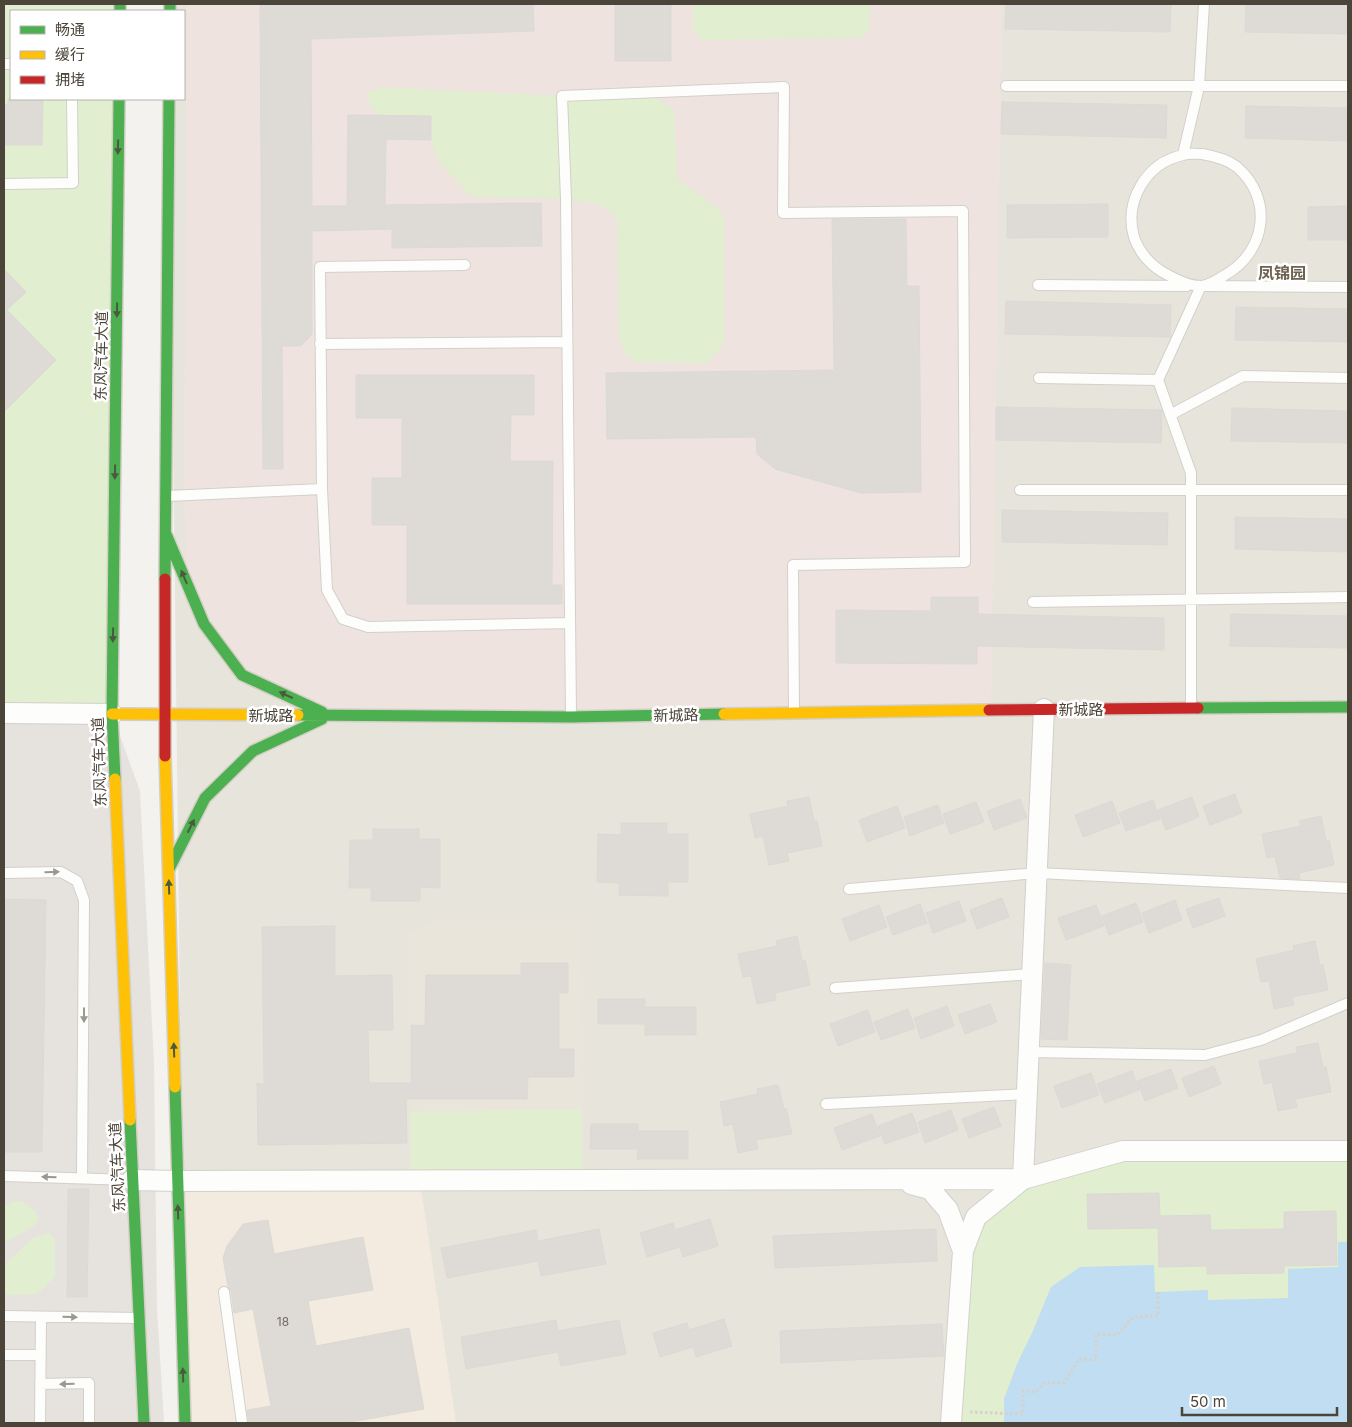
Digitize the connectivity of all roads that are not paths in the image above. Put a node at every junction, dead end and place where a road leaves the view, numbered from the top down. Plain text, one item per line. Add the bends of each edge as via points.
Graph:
1 (1204, 4) edge
2 (1006, 86) dead end
3 (1199, 86) junction
4 (1348, 86) edge
5 (72, 100) edge
6 (119, 100) edge
7 (169, 100) edge
8 (1183, 155) junction
9 (4, 184) edge
10 (465, 265) dead end
11 (1038, 285) dead end
12 (1201, 286) junction
13 (1348, 287) edge
14 (567, 342) junction
15 (320, 344) junction
16 (1038, 378) dead end
17 (1348, 378) edge
18 (1158, 380) junction
19 (1170, 415) junction
20 (322, 489) junction
21 (1020, 490) dead end
22 (1191, 490) junction
23 (1348, 490) edge
24 (166, 496) junction
25 (166, 534) junction
26 (1348, 597) edge
27 (1191, 598) junction
28 (1033, 602) dead end
29 (570, 623) junction
30 (1348, 707) edge
31 (1191, 708) junction
32 (1044, 709) junction
33 (4, 713) edge
34 (794, 713) junction
35 (112, 714) junction
36 (164, 714) junction
37 (330, 715) junction
38 (571, 717) junction
39 (169, 869) junction
40 (4, 873) edge
41 (1037, 873) junction
42 (1348, 888) edge
43 (849, 889) dead end
44 (1032, 974) junction
45 (835, 988) dead end
46 (1348, 1003) edge
47 (1028, 1052) junction
48 (1026, 1094) junction
49 (826, 1104) dead end
50 (1348, 1151) edge
51 (4, 1176) edge
52 (82, 1178) junction
53 (892, 1179) junction
54 (1022, 1179) junction
55 (132, 1180) junction
56 (178, 1181) junction
57 (963, 1251) junction
58 (224, 1292) dead end
59 (4, 1316) edge
60 (40, 1317) junction
61 (139, 1318) junction
62 (4, 1355) edge
63 (40, 1356) junction
64 (40, 1384) junction
65 (951, 1418) edge
66 (40, 1423) edge
67 (89, 1423) edge
68 (144, 1423) edge
69 (186, 1423) edge
70 (242, 1423) edge

1 - 3 lane
2 - 3 lane
3 - 4 lane
3 - 8 lane
5 - 9 lane via 73,183
6 -> 35 main road, 东风汽车大道
7 - 24 main road
8 - 12 lane via 1163,162 1146,176 1136,195 1131,216 1134,238 1144,257 1160,272
8 - 12 lane via 1202,154 1220,158 1236,167 1249,180 1258,198 1261,217 1258,236 1250,254 1237,268
10 - 15 lane via 320,267
11 - 12 lane
12 - 13 lane
12 - 18 lane
14 - 15 lane
14 - 29 lane
14 - 34 lane via 562,96 784,87 783,213 963,211 965,562 793,565
15 - 20 lane
16 - 18 lane
17 - 19 lane via 1243,376
18 - 19 lane
19 - 22 lane via 1191,473
20 - 24 lane
20 - 29 lane via 327,590 343,619 368,627
21 - 22 lane
22 - 23 lane
22 - 27 lane
24 - 25 main road
25 - 36 main road
37 -> 25 main road via 242,675 204,624
26 - 27 lane
27 - 28 lane
27 - 31 lane
29 - 38 lane
30 - 31 main road, 新城路
31 - 32 main road, 新城路
32 - 34 main road, 新城路
32 - 41 street
33 - 35 street, 新城路
34 - 38 main road, 新城路
35 - 36 main road, 新城路
35 - 55 main road, 东风汽车大道
36 - 37 main road, 新城路
36 - 39 main road
37 - 38 main road, 新城路
39 -> 37 main road via 205,798 253,751
56 -> 39 main road
40 -> 52 lane via 61,872 77,881 84,900
41 - 42 lane
41 - 43 lane
41 - 44 street
44 - 45 lane
44 - 47 street
46 - 47 lane via 1262,1040 1205,1056
47 - 48 street
48 - 49 lane
48 - 54 street
50 - 54 street via 1123,1151
52 -> 51 lane
52 - 55 lane
53 - 54 street
53 - 56 street
53 - 57 street via 930,1189 948,1210
54 - 57 street via 976,1217
55 - 56 street
55 - 61 main road, 东风汽车大道
69 -> 56 main road
57 - 65 street
58 - 70 lane
59 - 60 lane
60 -> 61 lane
60 - 63 lane
61 - 68 main road, 东风汽车大道
62 - 63 lane
63 - 64 lane
64 - 66 lane
67 -> 64 lane via 89,1383

